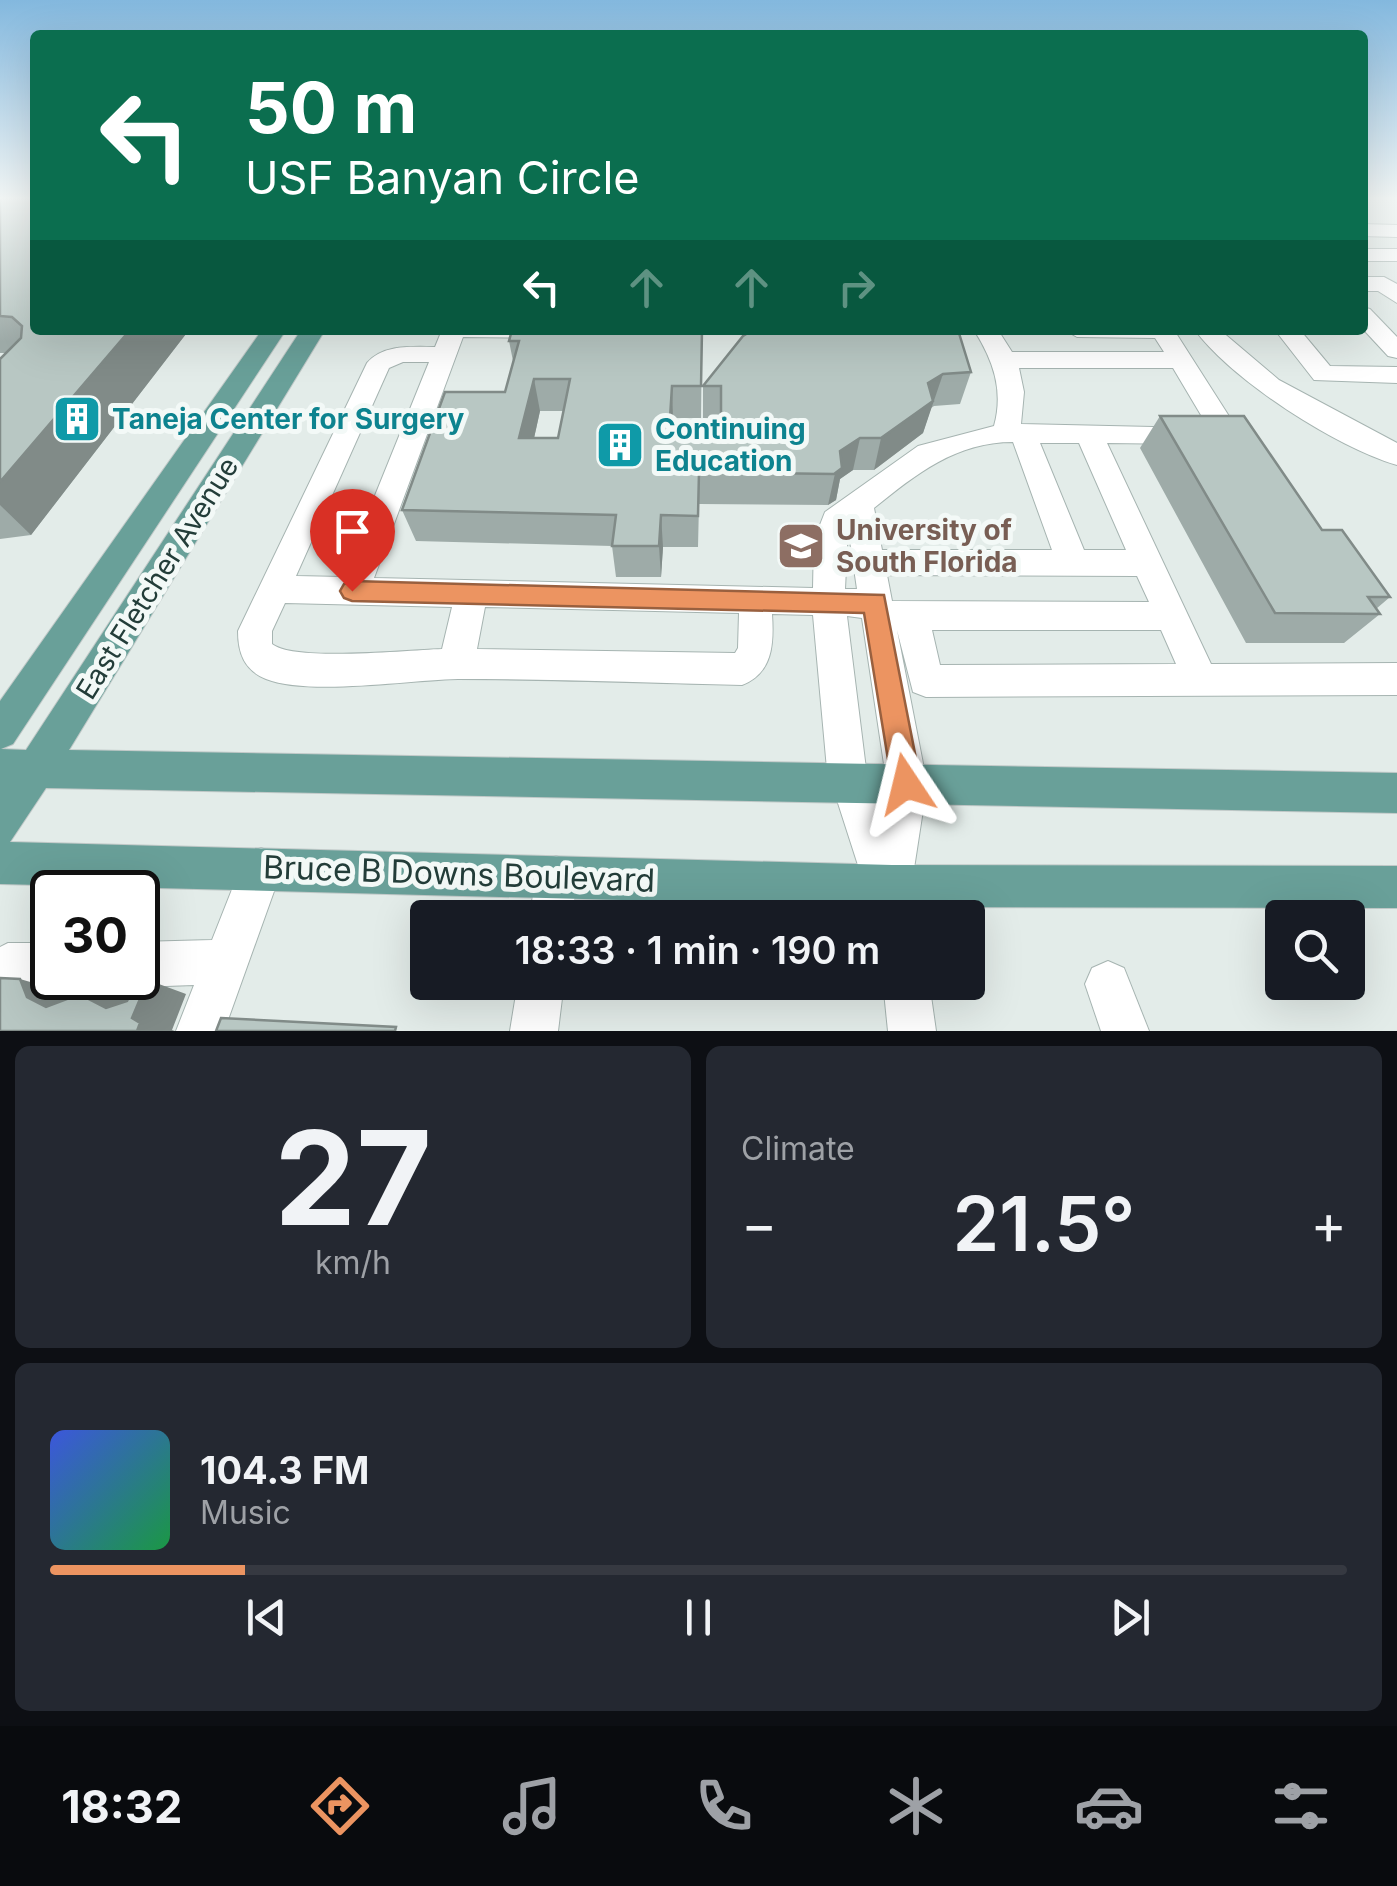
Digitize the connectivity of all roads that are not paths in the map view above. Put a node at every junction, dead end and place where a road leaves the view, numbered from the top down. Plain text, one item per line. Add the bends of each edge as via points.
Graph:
1 (1368, 255) edge
2 (1397, 255) edge
3 (1368, 284) edge
4 (1397, 296) edge
5 (1368, 320) edge
6 (271, 335) edge
7 (311, 335) edge
8 (544, 335) edge
9 (989, 335) edge
10 (1165, 335) edge
11 (1211, 335) edge
12 (1291, 335) edge
13 (449, 342) edge
14 (1397, 351) edge
15 (1006, 360) junction
16 (1181, 360) junction
17 (1397, 375) edge
18 (1014, 435) junction
19 (1090, 436) junction
20 (1397, 455) edge
21 (859, 504) junction
22 (868, 562) junction
23 (1073, 563) junction
24 (1148, 563) junction
25 (274, 590) junction
26 (352, 591) junction
27 (471, 594) junction
28 (755, 603) junction
29 (828, 603) junction
30 (888, 611) junction
31 (1172, 616) junction
32 (456, 664) junction
33 (1202, 680) junction
34 (1397, 680) edge
35 (0, 732) edge
36 (17, 769) edge
37 (849, 784) junction
38 (906, 784) junction
39 (1397, 793) edge
40 (0, 826) edge
41 (0, 863) edge
42 (262, 869) junction
43 (1397, 886) edge
44 (553, 897) edge
45 (758, 900) edge
46 (893, 900) edge
47 (894, 900) edge
48 (957, 900) edge
49 (226, 962) junction
50 (160, 972) edge
51 (1108, 984) dead end
52 (538, 1000) edge
53 (908, 1000) edge
54 (200, 1031) edge
55 (534, 1031) edge
56 (912, 1031) edge
57 (1124, 1031) edge

1 - 2 street
3 - 4 street via 1384,284
5 - 14 street
6 - 35 main road, East Fletcher Avenue
7 - 36 main road, East Fletcher Avenue
8 - 13 street
9 - 15 street
10 - 16 street
11 - 20 street via 1262,379
12 - 17 street via 1322,374
13 - 25 street via 379,363
13 - 26 street
15 - 16 street
15 - 18 street
16 - 19 street via 1226,435
18 - 19 street
18 - 21 street via 955,440 922,454
18 - 23 street
19 - 24 street
21 - 22 street
21 - 29 street via 834,522 820,544
22 - 23 street
22 - 30 street
23 - 24 street
24 - 31 street
25 - 26 street
25 - 32 street via 255,631 255,651 274,666
26 - 27 street
27 - 28 street
27 - 32 street
28 - 29 street
28 - 32 street via 755,652 742,669
29 - 30 street
29 - 37 street
30 - 31 street
30 - 33 street via 926,681
30 - 38 street
31 - 33 street
33 - 34 street
36 - 37 main road
36 - 40 main road, East Fletcher Avenue
37 - 38 main road
37 - 46 street
38 - 39 main road
38 - 47 street
41 - 42 main road, Bruce B Downs Boulevard
42 - 44 main road, Bruce B Downs Boulevard
42 - 49 street
43 - 48 main road, Bruce B Downs Boulevard
44 - 45 main road, Bruce B Downs Boulevard
49 - 50 street
49 - 54 street
51 - 57 street
52 - 55 street
53 - 56 street

